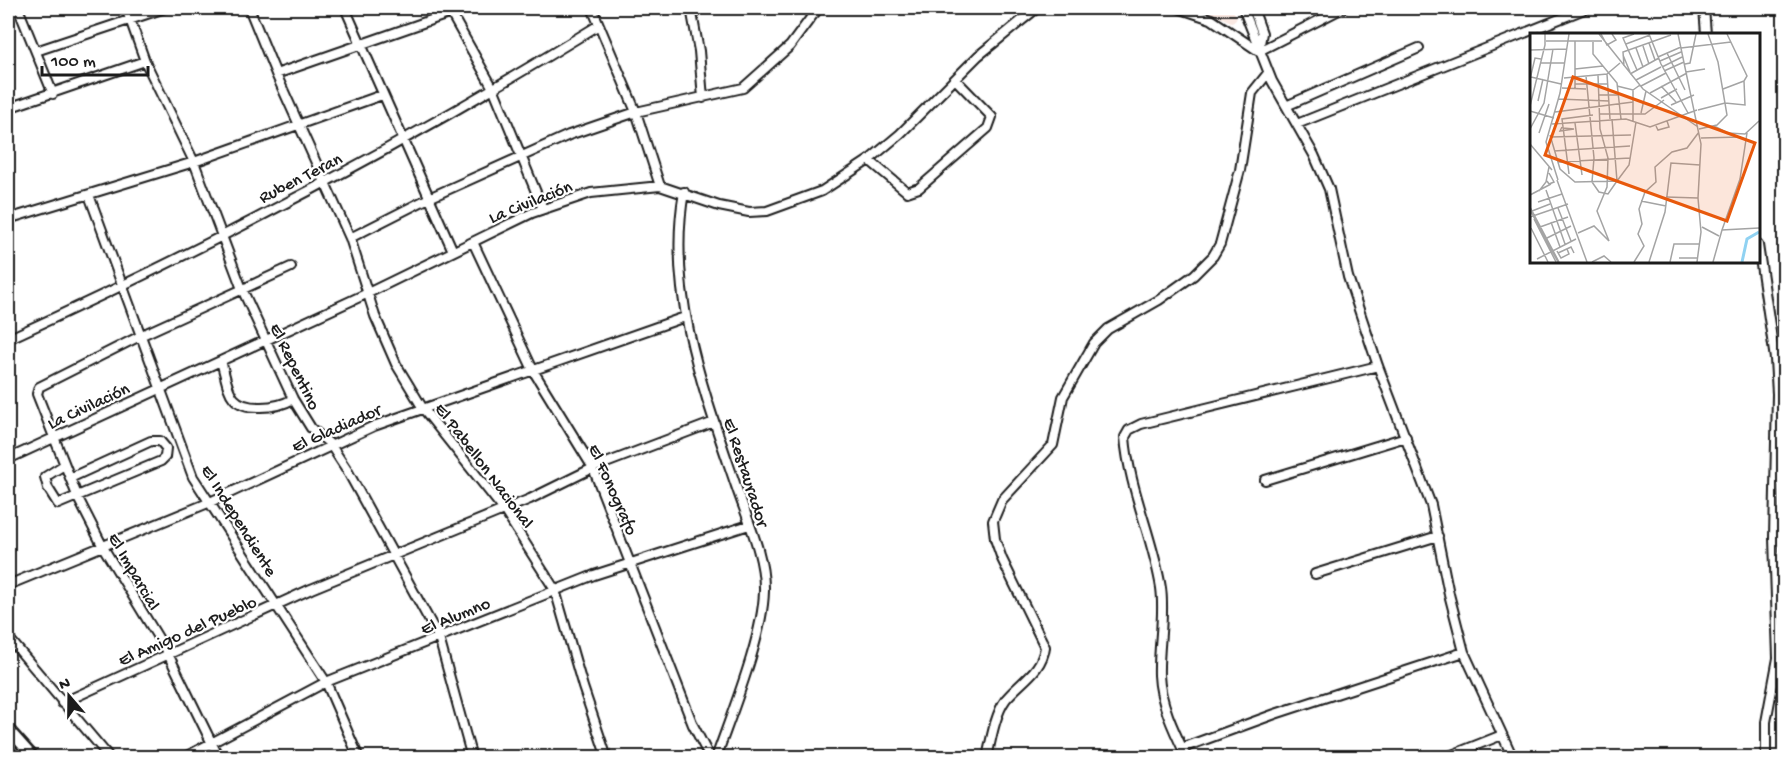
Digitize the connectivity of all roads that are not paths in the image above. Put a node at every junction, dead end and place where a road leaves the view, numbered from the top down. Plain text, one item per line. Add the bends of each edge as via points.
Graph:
1 (18, 8) edge
2 (126, 8) edge
3 (165, 8) edge
4 (249, 8) edge
5 (345, 8) edge
6 (592, 8) edge
7 (691, 8) edge
8 (805, 8) edge
9 (1037, 8) edge
10 (1178, 8) edge
11 (1243, 8) edge
12 (1253, 8) edge
13 (1343, 8) edge
14 (1587, 8) edge
15 (1704, 8) edge
16 (450, 10) edge
17 (816, 10) edge
18 (131, 20) junction
19 (598, 26) junction
20 (1706, 33) edge
21 (360, 44) junction
22 (1419, 48) dead end
23 (36, 51) junction
24 (1259, 51) junction
25 (145, 61) junction
26 (1268, 73) junction
27 (276, 74) junction
28 (956, 79) junction
29 (494, 90) junction
30 (53, 94) junction
31 (382, 95) junction
32 (703, 98) junction
33 (1286, 106) junction
34 (8, 108) edge
35 (636, 112) junction
36 (1297, 124) junction
37 (300, 125) junction
38 (402, 139) junction
39 (521, 156) junction
40 (869, 160) junction
41 (194, 162) junction
42 (326, 181) junction
43 (660, 186) junction
44 (684, 192) junction
45 (89, 195) junction
46 (429, 198) junction
47 (543, 209) junction
48 (8, 219) edge
49 (221, 234) junction
50 (350, 238) junction
51 (472, 242) junction
52 (453, 251) junction
53 (1759, 252) edge
54 (291, 267) dead end
55 (123, 285) junction
56 (242, 289) junction
57 (368, 293) junction
58 (685, 317) junction
59 (142, 335) junction
60 (8, 339) edge
61 (266, 340) junction
62 (221, 361) junction
63 (1378, 366) junction
64 (534, 372) junction
65 (161, 388) junction
66 (293, 399) junction
67 (422, 407) junction
68 (714, 422) junction
69 (1406, 437) junction
70 (55, 438) junction
71 (330, 444) junction
72 (8, 459) edge
73 (64, 465) junction
74 (593, 468) junction
75 (70, 478) junction
76 (1265, 480) dead end
77 (78, 498) junction
78 (208, 503) junction
79 (504, 510) junction
80 (749, 525) junction
81 (1438, 536) junction
82 (103, 547) junction
83 (394, 553) junction
84 (630, 563) junction
85 (1315, 574) dead end
86 (8, 585) edge
87 (555, 590) junction
88 (276, 606) junction
89 (8, 637) edge
90 (439, 638) junction
91 (1464, 652) junction
92 (168, 654) junction
93 (326, 682) junction
94 (62, 703) junction
95 (8, 729) edge
96 (1502, 735) junction
97 (211, 742) junction
98 (1182, 748) junction
99 (34, 758) edge
100 (110, 758) edge
101 (183, 758) edge
102 (219, 758) edge
103 (359, 758) edge
104 (472, 758) edge
105 (607, 758) edge
106 (710, 758) edge
107 (716, 758) edge
108 (987, 758) edge
109 (1187, 758) edge
110 (1444, 758) edge
111 (1513, 758) edge
112 (1766, 758) edge

1 - 23 street
2 - 18 street, El Repentino
3 - 18 street
4 - 27 street, El Pabellon Nacional
5 - 21 street
6 - 19 street
7 - 32 street
8 - 17 street
9 - 28 street, La Civilación
10 - 24 street via 1211,19
11 - 24 street
12 - 24 street via 1262,33
13 - 24 street
14 - 36 street
15 - 20 street
16 - 21 street
16 - 29 street
17 - 32 street via 790,46 743,88
18 - 23 street
18 - 25 street, El Repentino
19 - 29 street, Ruben Teran
19 - 35 street
21 - 27 street
21 - 31 street
22 - 33 street
23 - 30 street
24 - 26 street
25 - 30 street
25 - 41 street, El Repentino
26 - 33 street
26 - 108 street via 1252,93 1240,170 1220,244 1213,256 1194,275 1108,329 1095,343 1062,397 1053,445 1002,500 993,521 1002,559 1045,647 1044,657 1036,668 1005,700
27 - 37 street, El Pabellon Nacional
28 - 40 street, La Civilación
28 - 40 street via 992,117 988,128 919,188 907,192
29 - 38 street, Ruben Teran
29 - 39 street
30 - 34 street
31 - 37 street
31 - 38 street
32 - 35 street
33 - 36 street
35 - 39 street
35 - 43 street
36 - 63 street via 1329,189 1348,276
37 - 41 street
37 - 42 street, El Pabellon Nacional
38 - 42 street, Ruben Teran
38 - 46 street
39 - 46 street
39 - 47 street
40 - 44 street, La Civilación via 822,190 767,211 719,206
41 - 45 street
41 - 49 street, El Repentino
42 - 49 street, Ruben Teran
42 - 50 street, El Pabellon Nacional
43 - 44 street, La Civilación
43 - 47 street, La Civilación via 591,193
44 - 58 street, El Restaurador via 678,231
45 - 48 street
45 - 55 street, El Independiente
46 - 50 street
46 - 52 street
47 - 51 street, La Civilación
49 - 55 street, Ruben Teran
49 - 56 street, El Repentino
50 - 57 street, El Pabellon Nacional
51 - 52 street, La Civilación
51 - 64 street, El Fonografo
52 - 57 street, La Civilación
53 - 112 street via 1775,359 1778,417 1774,538 1778,658 1766,722
54 - 56 street
55 - 59 street, El Independiente
55 - 60 street, Ruben Teran
56 - 59 street
56 - 61 street, El Repentino
57 - 61 street, La Civilación
57 - 67 street, El Pabellon Nacional via 389,348
58 - 64 street, El Gladiador
58 - 68 street, El Restaurador
59 - 65 street, El Independiente
59 - 70 street, El Imparcial via 39,387 37,394
61 - 62 street, La Civilación
61 - 66 street, El Repentino
62 - 65 street, La Civilación
62 - 66 street via 231,397 237,404 247,408 272,407
63 - 69 street
63 - 98 street via 1141,424 1125,437 1161,591 1159,678
64 - 67 street, El Gladiador
64 - 74 street, El Fonografo
65 - 70 street, La Civilación
65 - 78 street, El Independiente via 193,477
66 - 71 street, El Repentino via 310,428
67 - 71 street, El Gladiador
67 - 79 street, El Pabellon Nacional
68 - 74 street
68 - 80 street, El Restaurador
69 - 76 street
69 - 81 street
70 - 72 street, La Civilación
70 - 73 street, El Imparcial
71 - 78 street, El Gladiador
71 - 83 street, El Repentino
73 - 75 street, El Imparcial
73 - 77 street via 47,474 48,488 58,504
74 - 79 street
74 - 84 street, El Fonografo
75 - 77 street, El Imparcial
75 - 77 street via 151,441 160,441 166,448 161,461
77 - 82 street, El Imparcial
78 - 82 street, El Gladiador
78 - 88 street, El Independiente
79 - 83 street, El Amigo del Pueblo
79 - 87 street, El Pabellon Nacional
80 - 84 street, El Alumno
80 - 107 street, El Restaurador via 761,564 761,618
81 - 85 street
81 - 91 street
82 - 86 street, El Gladiador
82 - 92 street, El Imparcial
83 - 88 street, El Amigo del Pueblo
83 - 90 street, El Repentino
84 - 87 street, El Alumno
84 - 106 street, El Fonografo via 693,725
87 - 90 street, El Alumno
87 - 105 street, El Pabellon Nacional
88 - 92 street, El Amigo del Pueblo
88 - 93 street, El Independiente
89 - 94 street
90 - 93 street, El Alumno
90 - 104 street, El Repentino
91 - 96 street
91 - 98 street
92 - 94 street, El Amigo del Pueblo
92 - 97 street, El Imparcial
93 - 97 street, El Alumno
93 - 103 street, El Independiente
94 - 100 street
95 - 99 main road
96 - 110 street
96 - 111 street
97 - 101 street, El Alumno
97 - 102 street, El Imparcial
98 - 109 street

